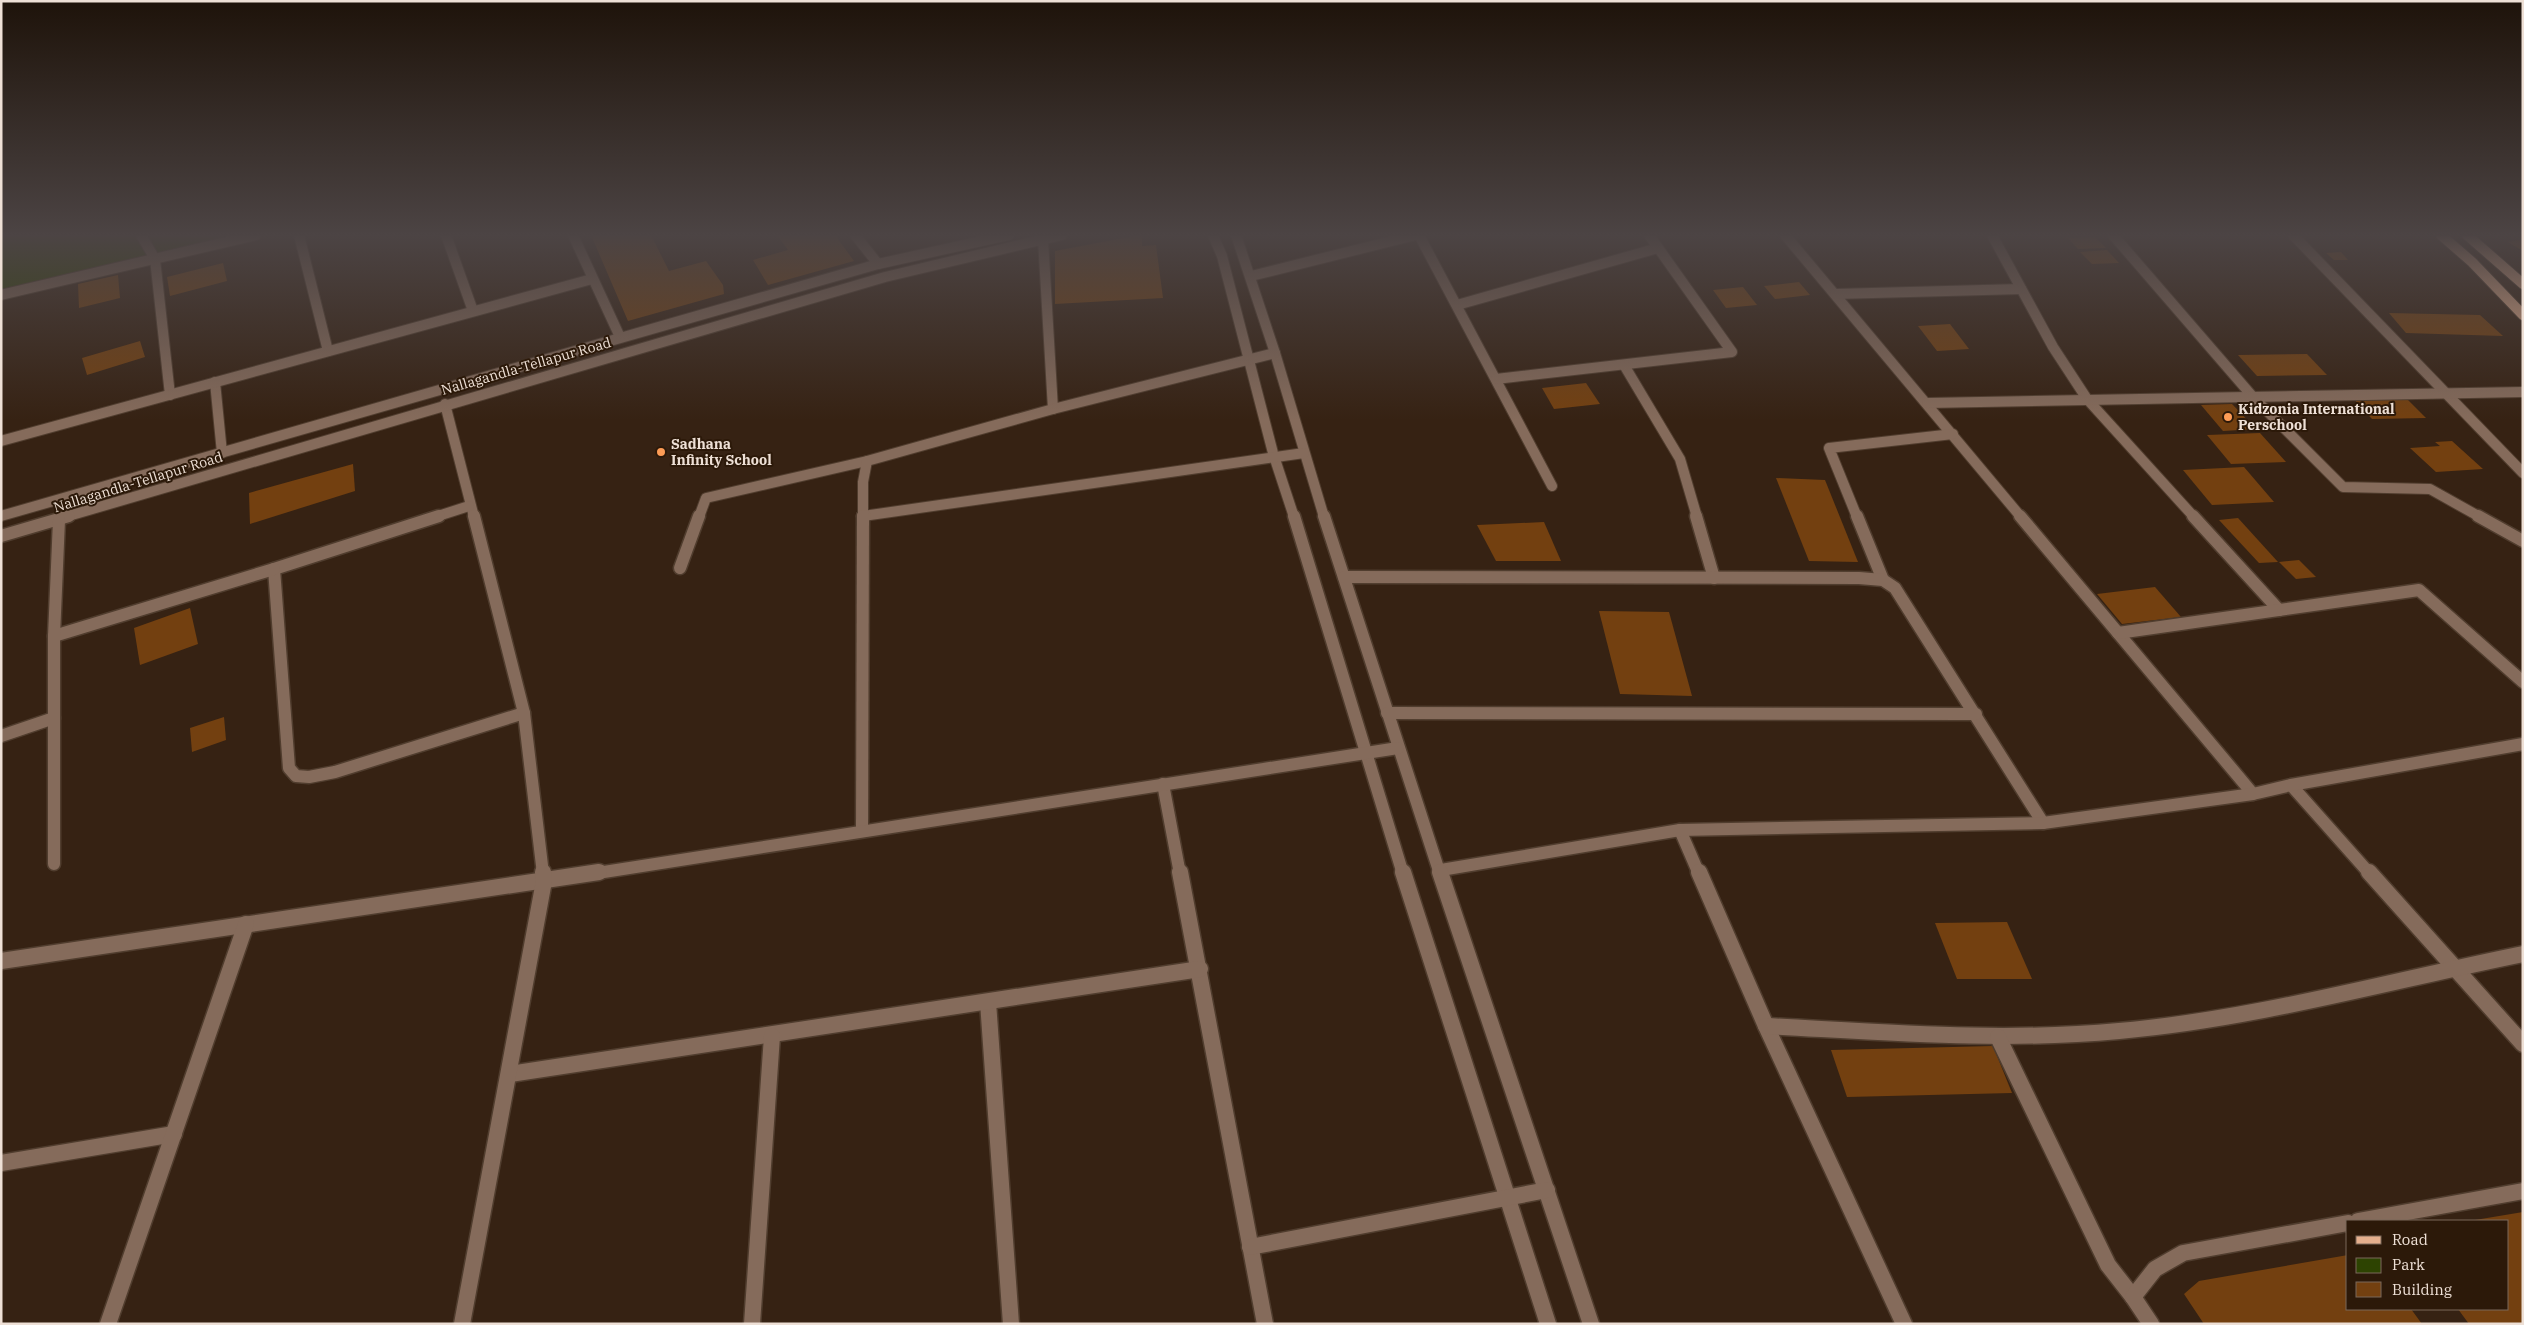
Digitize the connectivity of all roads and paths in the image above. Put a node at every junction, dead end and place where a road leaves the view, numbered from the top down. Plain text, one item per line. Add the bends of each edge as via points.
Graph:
1 (159, 297) edge
2 (315, 297) edge
3 (468, 297) edge
4 (528, 297) edge
5 (601, 297) edge
6 (762, 297) edge
7 (820, 297) edge
8 (1047, 297) edge
9 (1232, 297) edge
10 (1257, 297) edge
11 (1453, 297) edge
12 (1486, 297) edge
13 (1693, 297) edge
14 (1837, 297) edge
15 (2026, 297) edge
16 (2168, 297) edge
17 (2354, 297) edge
18 (2506, 297) edge
19 (1457, 305) junction
20 (473, 312) junction
21 (2523, 314) edge
22 (620, 337) junction
23 (328, 351) junction
24 (1275, 353) junction
25 (1248, 358) junction
26 (1624, 365) junction
27 (1496, 379) junction
28 (215, 382) junction
29 (2523, 392) edge
30 (2448, 394) junction
31 (170, 395) junction
32 (2253, 397) junction
33 (2087, 399) junction
34 (1927, 403) junction
35 (445, 404) junction
36 (1054, 409) junction
37 (1953, 434) junction
38 (1, 441) edge
39 (222, 453) junction
40 (1304, 453) junction
41 (1276, 458) junction
42 (867, 461) junction
43 (2523, 473) edge
44 (1552, 486) dead end
45 (469, 506) junction
46 (1, 516) edge
47 (863, 516) junction
48 (59, 520) junction
49 (1, 536) edge
50 (2523, 542) edge
51 (680, 568) dead end
52 (274, 569) junction
53 (1344, 577) junction
54 (1714, 578) junction
55 (1883, 580) junction
56 (2279, 610) junction
57 (2118, 633) junction
58 (54, 636) junction
59 (2523, 682) edge
60 (524, 713) junction
61 (1387, 713) junction
62 (1976, 714) junction
63 (54, 718) junction
64 (1, 736) edge
65 (2523, 744) edge
66 (1398, 748) junction
67 (1365, 754) junction
68 (1163, 784) junction
69 (2291, 785) junction
70 (2253, 794) junction
71 (2043, 824) junction
72 (862, 830) junction
73 (1680, 830) junction
74 (54, 864) dead end
75 (1441, 870) junction
76 (544, 881) junction
77 (246, 924) junction
78 (2523, 954) edge
79 (1, 961) edge
80 (2456, 967) junction
81 (1200, 969) junction
82 (988, 1002) junction
83 (1766, 1026) junction
84 (772, 1036) junction
85 (1998, 1037) junction
86 (2523, 1044) edge
87 (510, 1074) junction
88 (174, 1134) junction
89 (1, 1163) edge
90 (1547, 1190) junction
91 (2523, 1191) edge
92 (1507, 1198) junction
93 (2364, 1220) edge
94 (2346, 1223) edge
95 (1250, 1247) junction
96 (2133, 1296) junction
97 (108, 1324) edge
98 (462, 1324) edge
99 (752, 1324) edge
100 (1011, 1324) edge
101 (1265, 1324) edge
102 (1548, 1324) edge
103 (1591, 1324) edge
104 (1904, 1324) edge
105 (2151, 1324) edge

1 - 31 street
2 - 23 street
3 - 20 street
4 - 20 street
5 - 22 street
6 - 22 street, Nallagandla-Tellapur Road
7 - 35 street, Nallagandla-Tellapur Road
8 - 36 street
9 - 25 street
10 - 24 street
11 - 19 street
12 - 19 street
13 - 26 street via 1732,352
14 - 34 street
15 - 33 street via 2053,347
16 - 32 street
17 - 30 street
18 - 21 main road
19 - 27 street
20 - 23 street
22 - 39 street, Nallagandla-Tellapur Road
23 - 28 street
24 - 25 street
24 - 40 street
25 - 36 street
25 - 41 street
26 - 27 street
26 - 54 street via 1680,459
27 - 44 street
28 - 31 street
28 - 39 street
29 - 30 street
30 - 32 street
30 - 43 street
31 - 38 street
32 - 33 street
32 - 50 street via 2343,487 2430,489
33 - 34 street
33 - 56 street
34 - 37 street
35 - 45 street
35 - 48 street, Nallagandla-Tellapur Road
36 - 42 street
37 - 55 street via 1829,448
37 - 57 street
39 - 46 street, Nallagandla-Tellapur Road
40 - 41 street
40 - 53 street
41 - 47 street
41 - 67 street
42 - 47 street
42 - 51 street via 706,498
45 - 52 street
45 - 60 street
47 - 72 street
48 - 49 street, Nallagandla-Tellapur Road
48 - 58 street
52 - 58 street
52 - 60 street via 289,768 296,776 335,772
53 - 54 street
53 - 61 street
54 - 55 street
55 - 62 street via 1895,588
56 - 57 street
56 - 59 street via 2419,590
57 - 70 street
58 - 63 street
60 - 76 street
61 - 62 street
61 - 66 street
62 - 71 street
63 - 64 street
63 - 74 street
65 - 69 street
66 - 67 street
66 - 75 street
67 - 68 street
67 - 92 street
68 - 72 street
68 - 81 street
69 - 70 street
69 - 80 street
70 - 71 street
71 - 73 street
72 - 76 street
73 - 75 street
73 - 83 street
75 - 90 street
76 - 77 street
76 - 87 street
77 - 79 street
77 - 88 street
78 - 80 street
80 - 85 street via 2167,1026
80 - 86 street
81 - 82 street
81 - 95 street
82 - 84 street
82 - 100 street
83 - 85 street
83 - 104 street
84 - 87 street
84 - 99 street
85 - 96 street via 2108,1265
87 - 98 street
88 - 89 street
88 - 97 street
90 - 92 street
90 - 103 street
91 - 93 street
92 - 95 street
92 - 102 street
94 - 96 street via 2183,1254 2155,1269
95 - 101 street
96 - 105 street

